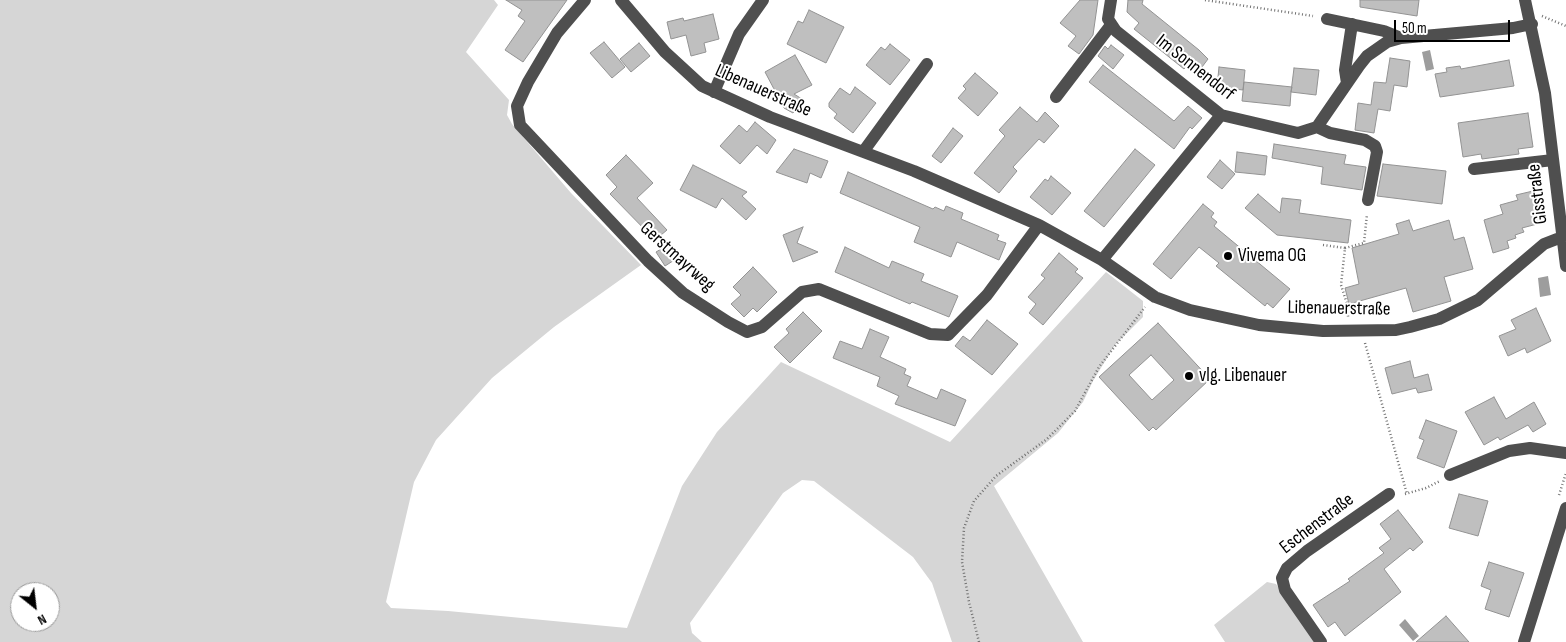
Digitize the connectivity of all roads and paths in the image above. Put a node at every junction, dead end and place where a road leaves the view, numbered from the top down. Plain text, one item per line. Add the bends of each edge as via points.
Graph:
1 (585, 0) edge
2 (621, 0) edge
3 (762, 0) edge
4 (1111, 0) edge
5 (1204, 0) edge
6 (1526, 0) edge
7 (1327, 19) joint
8 (1531, 21) junction
9 (1352, 24) junction
10 (1111, 25) junction
11 (1566, 26) edge
12 (1401, 38) junction
13 (927, 64) dead end
14 (1347, 83) junction
15 (714, 92) junction
16 (1056, 98) dead end
17 (1221, 115) junction
18 (1317, 127) junction
19 (863, 152) junction
20 (1553, 160) junction
21 (1474, 169) dead end
22 (1368, 200) joint
23 (1563, 219) edge
24 (1039, 225) junction
25 (1562, 237) junction
26 (1323, 245) dead end
27 (1345, 248) junction
28 (1102, 260) junction
29 (1566, 266) edge
30 (1155, 297) junction
31 (1348, 332) junction
32 (1362, 332) junction
33 (1566, 453) edge
34 (1450, 476) joint
35 (1389, 494) joint
36 (1407, 494) junction
37 (1566, 508) edge
38 (980, 642) edge
39 (1321, 642) edge
40 (1524, 642) edge

1 - 24 street, Gerstmayrweg via 557,33 528,82 517,106 520,125 648,261 683,293 747,332 762,327 802,292 819,289 930,334 948,335 987,295
2 - 15 street, Libenauerstraße via 664,52 702,86
3 - 15 street via 740,34
4 - 10 street via 1108,14
5 - 7 path
6 - 8 street, Gisstraße
7 - 9 street
8 - 11 path via 1544,16
8 - 12 street via 1513,28
8 - 20 street, Gisstraße via 1545,93
9 - 12 street
9 - 14 street via 1345,70
10 - 16 street
10 - 17 street, Im Sonnendorf
12 - 14 street via 1387,42 1367,56
13 - 19 street
14 - 18 street
15 - 19 street, Libenauerstraße
17 - 18 street, Im Sonnendorf via 1287,132 1304,132
17 - 28 street
18 - 22 street via 1365,140 1375,146 1377,152
19 - 24 street, Libenauerstraße
20 - 21 street
20 - 23 street, Gisstraße
22 - 27 path via 1364,242
23 - 25 street, Gisstraße
24 - 28 street, Libenauerstraße
25 - 29 street, Gisstraße
25 - 32 street, Libenauerstraße via 1544,244 1488,293 1450,315 1403,329
26 - 27 path
27 - 31 path via 1341,285 1348,307
28 - 30 street, Libenauerstraße
30 - 31 street, Libenauerstraße via 1190,310 1258,325
30 - 38 path via 1108,355 1075,411 1047,439 996,476 974,501 964,528 962,562
31 - 32 street, Libenauerstraße
32 - 36 path
33 - 34 street via 1536,448 1509,451
34 - 36 path
35 - 36 path
35 - 39 street, Eschenstraße via 1307,551 1287,568 1282,578 1285,590
37 - 40 street

